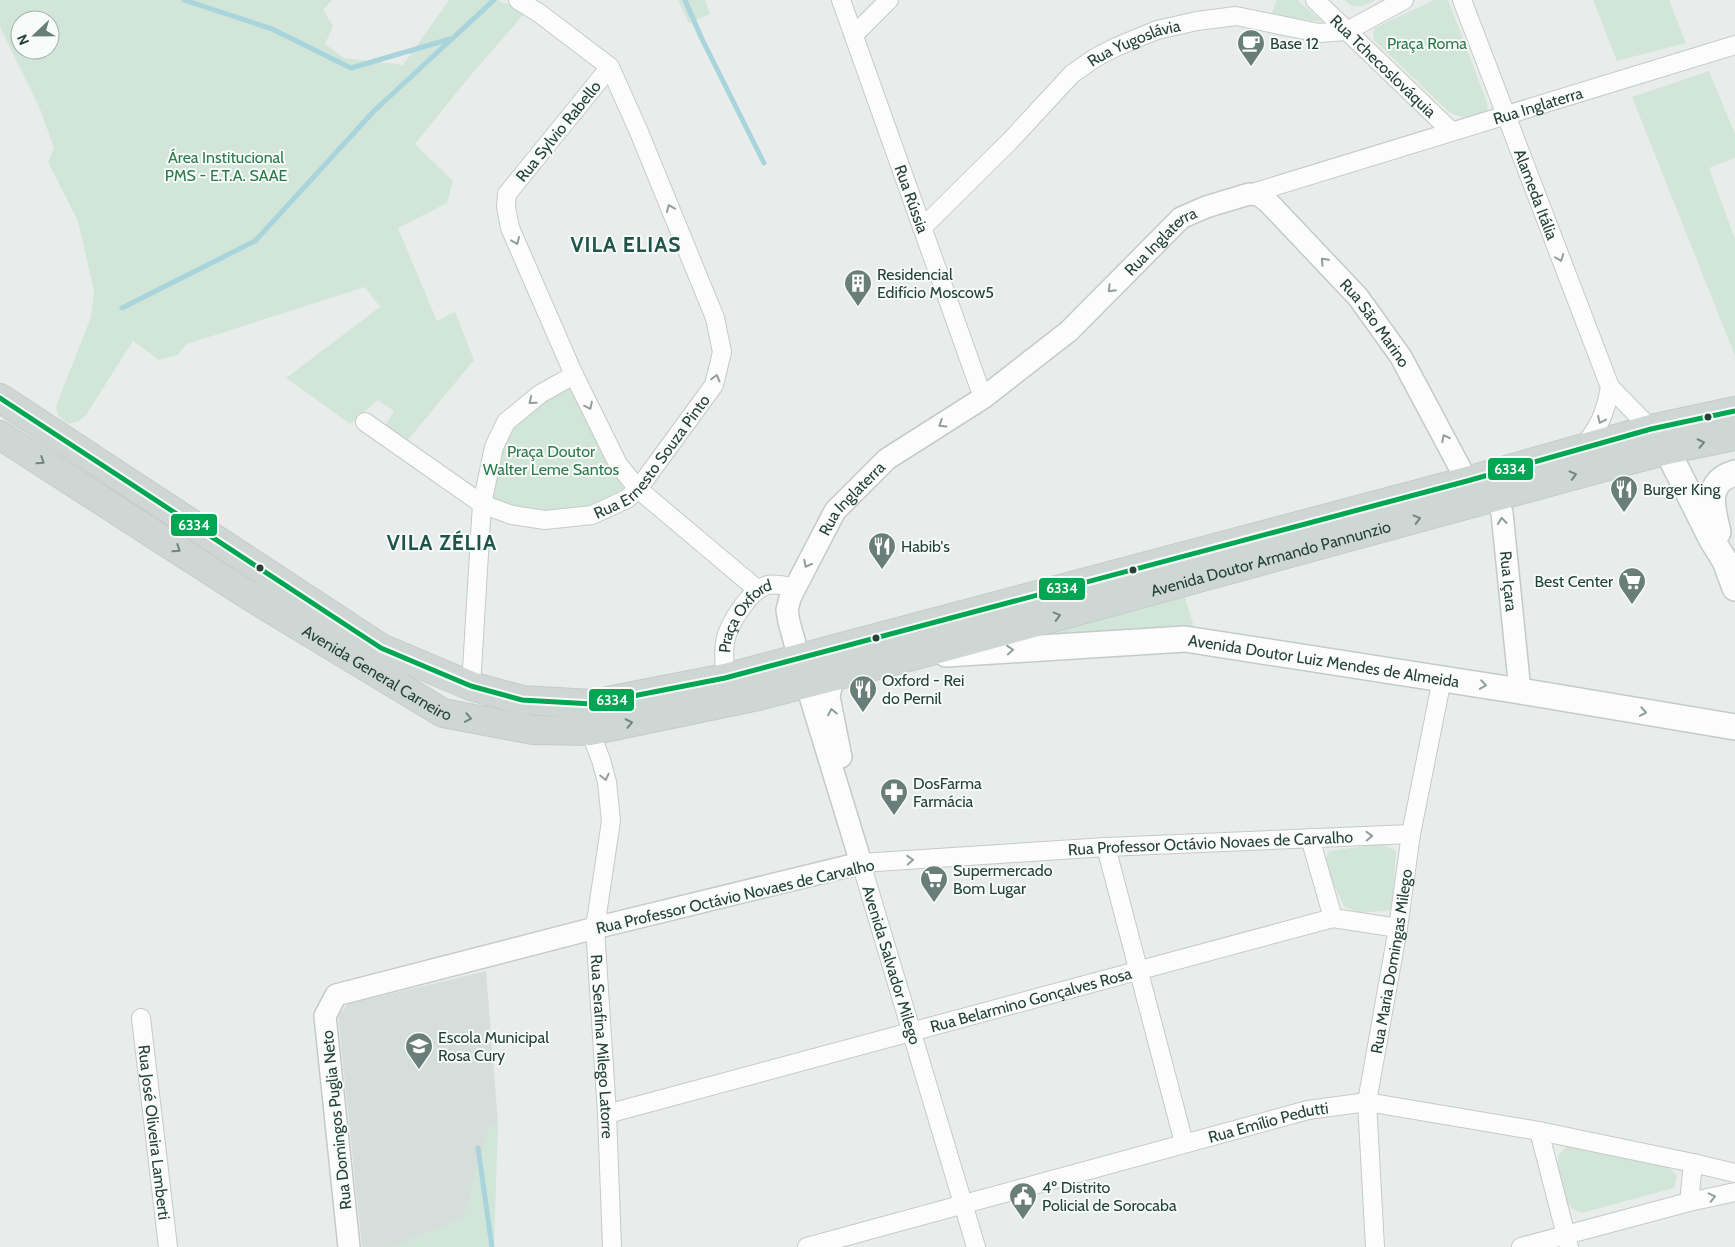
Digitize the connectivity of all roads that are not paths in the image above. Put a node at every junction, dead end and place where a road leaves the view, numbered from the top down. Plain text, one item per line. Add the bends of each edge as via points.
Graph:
1 (518, 0) edge
2 (842, 0) edge
3 (889, 0) edge
4 (1315, 0) edge
5 (1404, 0) edge
6 (1462, 0) edge
7 (1347, 31) junction
8 (854, 35) junction
9 (1735, 45) edge
10 (610, 67) junction
11 (1504, 115) junction
12 (1451, 131) junction
13 (1249, 194) junction
14 (922, 228) junction
15 (574, 375) junction
16 (1610, 387) junction
17 (0, 398) edge
18 (983, 398) junction
19 (1735, 412) edge
20 (365, 422) dead end
21 (0, 434) edge
22 (1735, 436) edge
23 (1659, 440) junction
24 (1583, 448) junction
25 (1735, 473) edge
26 (1482, 485) junction
27 (638, 489) junction
28 (482, 504) junction
29 (1725, 561) junction
30 (795, 588) junction
31 (1735, 588) edge
32 (758, 590) junction
33 (909, 656) junction
34 (802, 671) junction
35 (833, 676) junction
36 (725, 678) junction
37 (1442, 679) junction
38 (471, 686) junction
39 (1520, 691) junction
40 (1735, 727) edge
41 (590, 731) junction
42 (1411, 834) junction
43 (1310, 838) junction
44 (1106, 847) junction
45 (862, 863) junction
46 (1333, 918) junction
47 (595, 928) junction
48 (1398, 928) junction
49 (1139, 971) junction
50 (336, 995) joint
51 (141, 1018) dead end
52 (912, 1032) junction
53 (1367, 1102) junction
54 (607, 1114) junction
55 (1539, 1131) junction
56 (1184, 1143) junction
57 (1693, 1163) junction
58 (1735, 1173) edge
59 (1735, 1192) edge
60 (1689, 1202) junction
61 (964, 1203) junction
62 (1567, 1241) edge
63 (168, 1247) edge
64 (349, 1247) edge
65 (612, 1247) edge
66 (808, 1247) edge
67 (976, 1247) edge
68 (1375, 1247) edge
69 (1521, 1247) edge

1 - 10 street, Rua Ernesto Souza Pinto
2 - 8 street, Rua Rússia
3 - 8 street
4 - 7 street, Rua Tchecoslováquia
5 - 7 street, Rua Yugoslávia
6 - 11 street, Alameda Itália
7 - 12 street, Rua Tchecoslováquia
7 - 14 street, Rua Yugoslávia via 1319,33 1236,16 1157,30 1116,47 1072,74 1010,142
8 - 14 street, Rua Rússia
9 - 11 street, Rua Inglaterra
10 -> 15 street, Rua Sylvio Rabello via 507,194 510,228
27 -> 10 street, Rua Ernesto Souza Pinto via 714,385 722,352 715,318 640,132
11 - 12 street, Rua Inglaterra
11 -> 16 street, Alameda Itália
12 - 13 street, Rua Inglaterra
13 -> 18 street, Rua Inglaterra via 1181,218 1069,331
26 -> 13 street, Rua São Marino via 1358,297 1269,204 1259,195
14 - 18 street, Rua Rússia
15 -> 27 street via 618,464
15 -> 28 street via 540,394 506,422 494,446
16 - 23 street, Alameda Itália
16 -> 24 street via 1598,427
17 - 38 main road, Avenida General Carneiro via 381,648
18 -> 30 street, Rua Inglaterra via 887,459 867,478 835,511
19 - 23 main road, Avenida Doutor Armando Pannunzio
20 - 28 street, Rua Ernesto Souza Pinto
21 -> 41 main road, Avenida General Carneiro via 248,595 443,713 533,730
23 -> 22 main road, Avenida Doutor Armando Pannunzio
23 - 24 main road, Avenida Doutor Armando Pannunzio
26 -> 23 main road, Avenida Doutor Armando Pannunzio
23 - 29 main road
24 - 26 main road, Avenida Doutor Armando Pannunzio
25 - 29 main road via 1719,483 1711,499
33 -> 26 main road, Avenida Doutor Armando Pannunzio
26 - 34 main road, Avenida Doutor Armando Pannunzio
39 -> 26 street, Rua Içara via 1502,513
27 - 28 street, Rua Ernesto Souza Pinto via 628,499 592,515 545,520 512,515
27 - 32 street
28 - 38 street
29 - 31 main road
30 - 32 street, Praça Oxford via 768,585
30 - 34 street, Rua Inglaterra via 787,610
32 - 36 street, Praça Oxford via 730,626 725,642
33 - 35 main road, Avenida Doutor Armando Pannunzio
33 -> 37 main road, Avenida Doutor Luiz Mendes de Almeida via 1185,639
34 - 35 main road, Avenida Doutor Armando Pannunzio
34 - 36 main road, Avenida General Carneiro
41 -> 34 main road, Avenida General Carneiro via 721,704
34 - 45 street, Avenida Salvador Milego
45 -> 35 street via 829,697
36 - 38 main road, Avenida General Carneiro via 592,704 522,700
37 -> 39 main road, Avenida Doutor Luiz Mendes de Almeida
37 - 42 street, Rua Maria Domingas Milego
39 -> 40 main road, Avenida Doutor Luiz Mendes de Almeida
41 -> 47 street, Rua Serafina Milego Latorre via 607,782 612,821
43 -> 42 street, Rua Professor Octávio Novaes de Carvalho
42 - 48 street, Rua Maria Domingas Milego
43 - 44 street, Rua Professor Octávio Novaes de Carvalho
43 - 46 street
45 -> 44 street, Rua Professor Octávio Novaes de Carvalho
44 - 49 street
45 - 47 street, Rua Professor Octávio Novaes de Carvalho
45 - 52 street, Avenida Salvador Milego
46 - 48 street, Rua Belarmino Gonçalves Rosa
46 - 49 street, Rua Belarmino Gonçalves Rosa
47 - 50 street, Rua Professor Octávio Novaes de Carvalho
47 - 54 street, Rua Serafina Milego Latorre
48 - 53 street, Rua Maria Domingas Milego
49 - 52 street, Rua Belarmino Gonçalves Rosa
49 - 56 street
50 - 64 street, Rua Domingos Puglia Neto via 325,1016
51 - 63 street, Rua José Oliveira Lamberti
52 - 54 street, Rua Belarmino Gonçalves Rosa
52 - 61 street, Avenida Salvador Milego
53 - 55 street, Rua Emílio Pedutti
53 - 56 street, Rua Emílio Pedutti via 1308,1110
53 - 68 street, Rua Maria Domingas Milego
54 - 65 street, Rua Serafina Milego Latorre
55 - 57 street, Rua Emílio Pedutti
55 - 62 street
56 - 61 street, Rua Emílio Pedutti
57 - 58 street, Rua Emílio Pedutti
57 - 60 street
60 -> 59 street
60 - 62 street
61 - 66 street, Rua Emílio Pedutti
61 - 67 street, Avenida Salvador Milego
62 - 69 street

